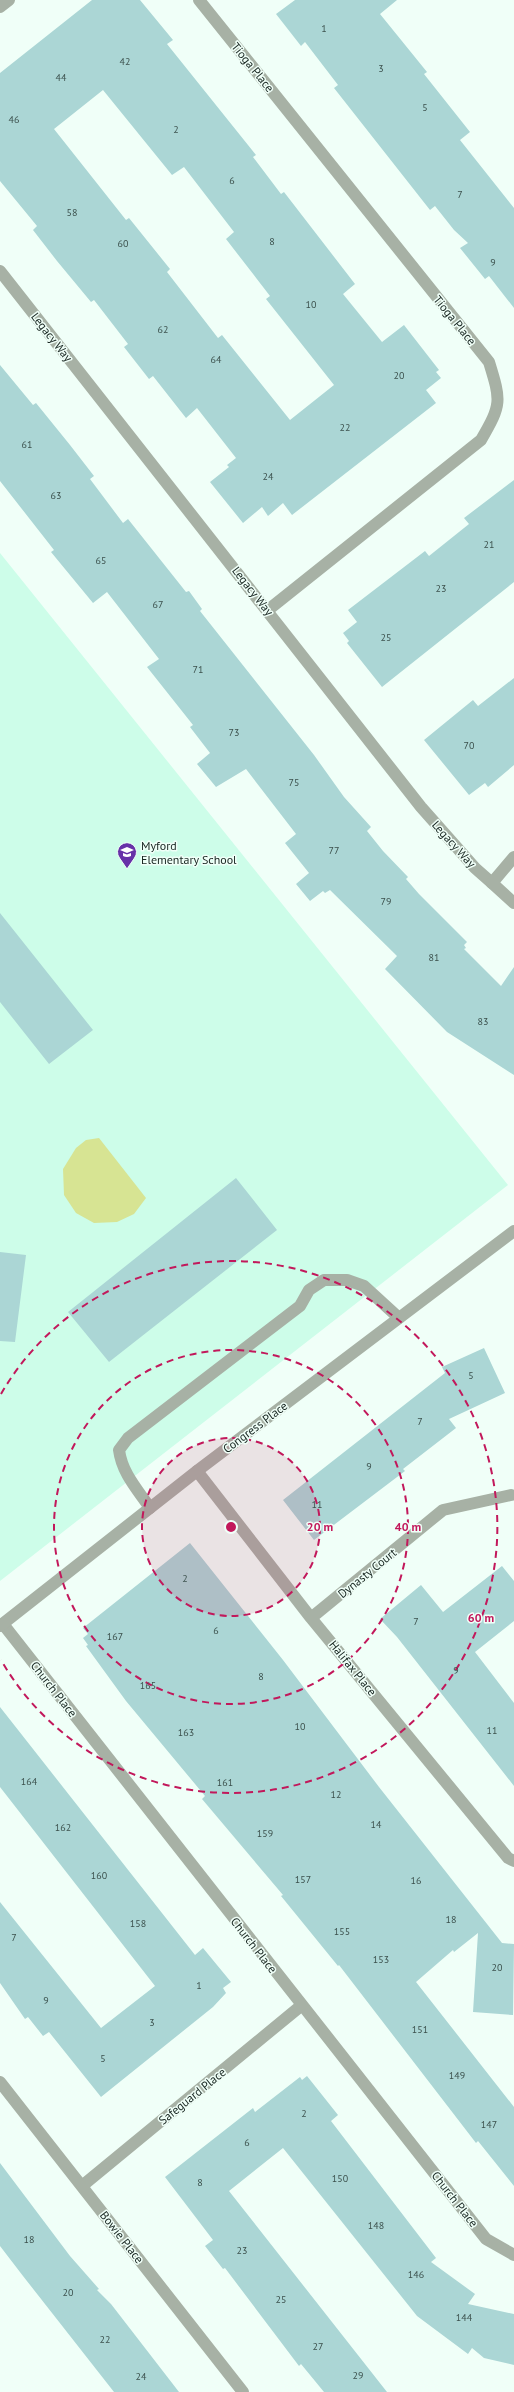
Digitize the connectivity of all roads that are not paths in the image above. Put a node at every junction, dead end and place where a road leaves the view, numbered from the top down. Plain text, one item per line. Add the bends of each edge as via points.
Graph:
1 (9, 0) edge
2 (199, 0) edge
3 (0, 7) edge
4 (0, 271) edge
5 (268, 610) junction
6 (514, 857) edge
7 (492, 883) junction
8 (514, 903) edge
9 (514, 1231) edge
10 (399, 1318) junction
11 (197, 1471) junction
12 (510, 1495) dead end
13 (150, 1508) junction
14 (311, 1618) junction
15 (2, 1625) edge
16 (514, 1861) edge
17 (302, 2005) junction
18 (0, 2082) edge
19 (82, 2186) junction
20 (514, 2255) edge
21 (243, 2392) edge

1 - 3 street
2 - 5 street, Tioga Place via 489,362 498,392 496,414 481,440
4 - 5 street, Legacy Way
5 - 7 street, Legacy Way via 421,807 475,868
6 - 7 street
7 - 8 street, Legacy Way
9 - 10 street, Congress Place
10 - 11 street, Congress Place
10 - 13 street via 364,1286 347,1280 324,1280 309,1290 300,1306 128,1438 119,1450 121,1463
11 - 13 street, Congress Place
11 - 14 street, Halifax Place
12 - 14 street, Dynasty Court via 444,1510
13 - 15 street, Congress Place
14 - 16 street, Halifax Place via 508,1858
15 - 17 street, Church Place
17 - 19 street, Safeguard Place
17 - 20 street, Church Place via 486,2239
18 - 19 street, Bowie Place
19 - 21 street, Bowie Place

